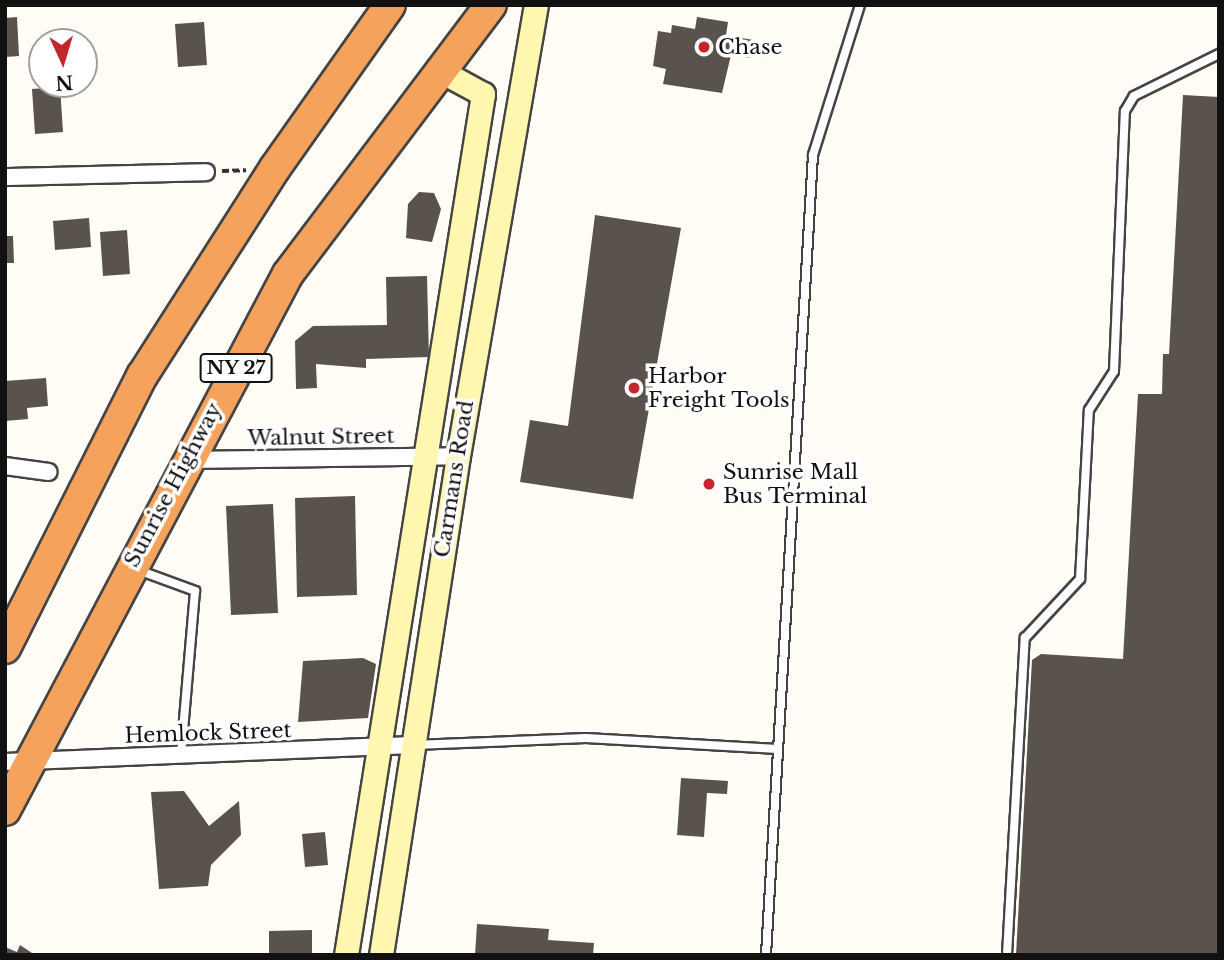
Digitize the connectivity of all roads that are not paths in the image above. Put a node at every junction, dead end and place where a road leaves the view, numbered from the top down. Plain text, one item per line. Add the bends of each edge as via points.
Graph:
1 (390, 5) edge
2 (491, 5) edge
3 (536, 5) edge
4 (860, 5) edge
5 (1219, 54) edge
6 (437, 69) junction
7 (206, 172) road end
8 (5, 177) edge
9 (458, 456) junction
10 (422, 457) junction
11 (184, 460) junction
12 (5, 466) edge
13 (50, 472) dead end
14 (130, 567) junction
15 (5, 648) edge
16 (413, 745) junction
17 (380, 746) junction
18 (778, 749) junction
19 (181, 755) junction
20 (17, 761) edge
21 (5, 810) edge
22 (346, 955) edge
23 (382, 955) edge
24 (766, 955) edge
25 (1007, 955) edge

1 - 15 highway via 275,168 142,376
2 - 6 highway, Sunrise Highway / NY 27
3 - 9 street, Carmans Road
4 - 18 lane via 813,155
5 - 25 lane via 1134,96 1125,111 1114,371 1089,410 1080,579 1025,638
6 - 10 street, Carmans Road via 483,94
6 - 11 highway, Sunrise Highway / NY 27 via 288,274
7 - 8 street
9 - 10 street, Walnut Street
9 - 16 street, Carmans Road
10 - 11 street, Walnut Street
10 - 17 street, Carmans Road
11 - 14 highway, Sunrise Highway / NY 27
12 - 13 street
14 - 19 lane via 195,591
14 - 20 highway, Sunrise Highway / NY 27
16 - 17 street, Hemlock Street
16 - 18 lane via 586,738
16 - 23 street, Carmans Road
17 - 19 street, Hemlock Street
17 - 22 street, Carmans Road
18 - 24 lane
19 - 20 street, Hemlock Street
20 - 21 highway, Sunrise Highway / NY 27

